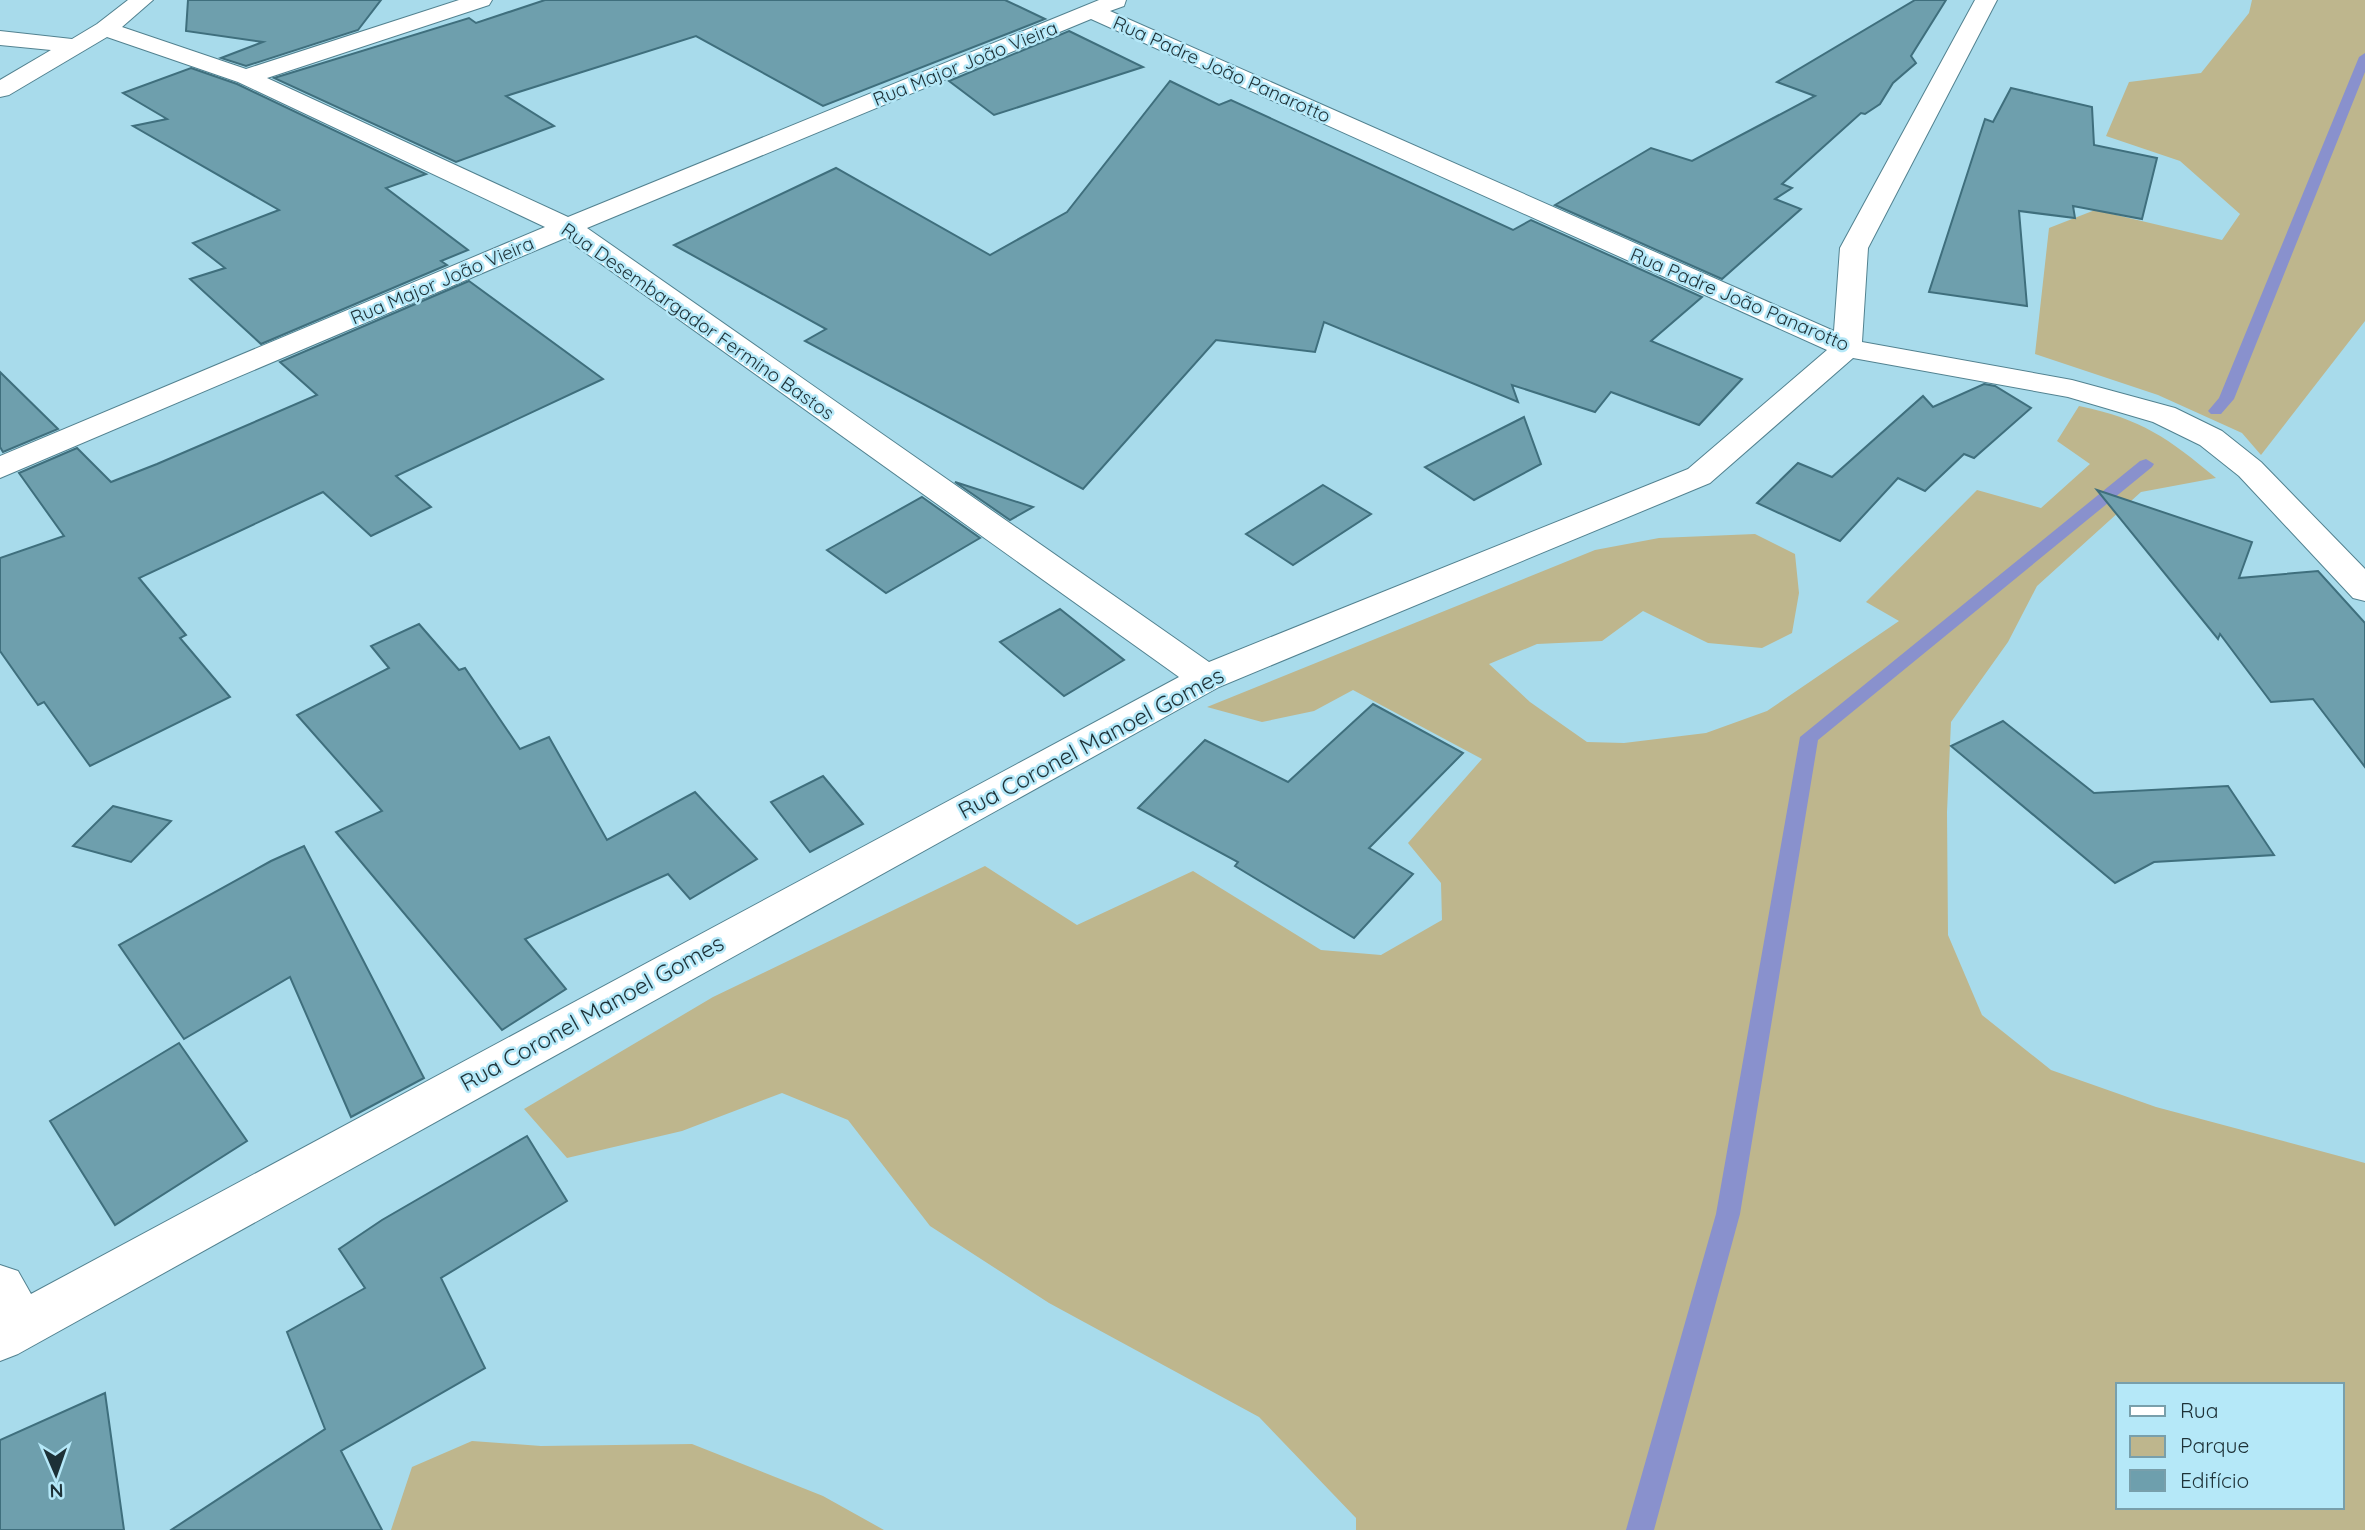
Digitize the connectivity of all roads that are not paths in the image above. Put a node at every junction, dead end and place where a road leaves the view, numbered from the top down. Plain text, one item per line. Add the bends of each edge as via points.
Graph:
1 (142, 0) edge
2 (481, 0) edge
3 (1118, 0) edge
4 (1986, 0) edge
5 (1091, 11) junction
6 (105, 29) junction
7 (0, 38) edge
8 (76, 46) junction
9 (246, 77) junction
10 (0, 90) edge
11 (567, 227) junction
12 (1847, 348) junction
13 (0, 468) edge
14 (2365, 590) edge
15 (1206, 678) junction
16 (7, 1317) edge

1 - 6 street
2 - 9 street
3 - 5 street, Rua Major João Vieira
4 - 12 street via 1854,248
5 - 11 street, Rua Major João Vieira
5 - 12 street, Rua Padre João Panarotto
6 - 8 street
6 - 9 street, Rua Desembargador Fermino Bastos
7 - 8 street
8 - 10 street
9 - 11 street, Rua Desembargador Fermino Bastos
11 - 13 street, Rua Major João Vieira
11 - 15 street, Rua Desembargador Fermino Bastos
12 - 14 street, Rua Padre João Panarotto via 2072,389 2164,415 2211,438 2250,469
12 - 15 street, Rua Coronel Manoel Gomes via 1699,476
15 - 16 street, Rua Coronel Manoel Gomes

